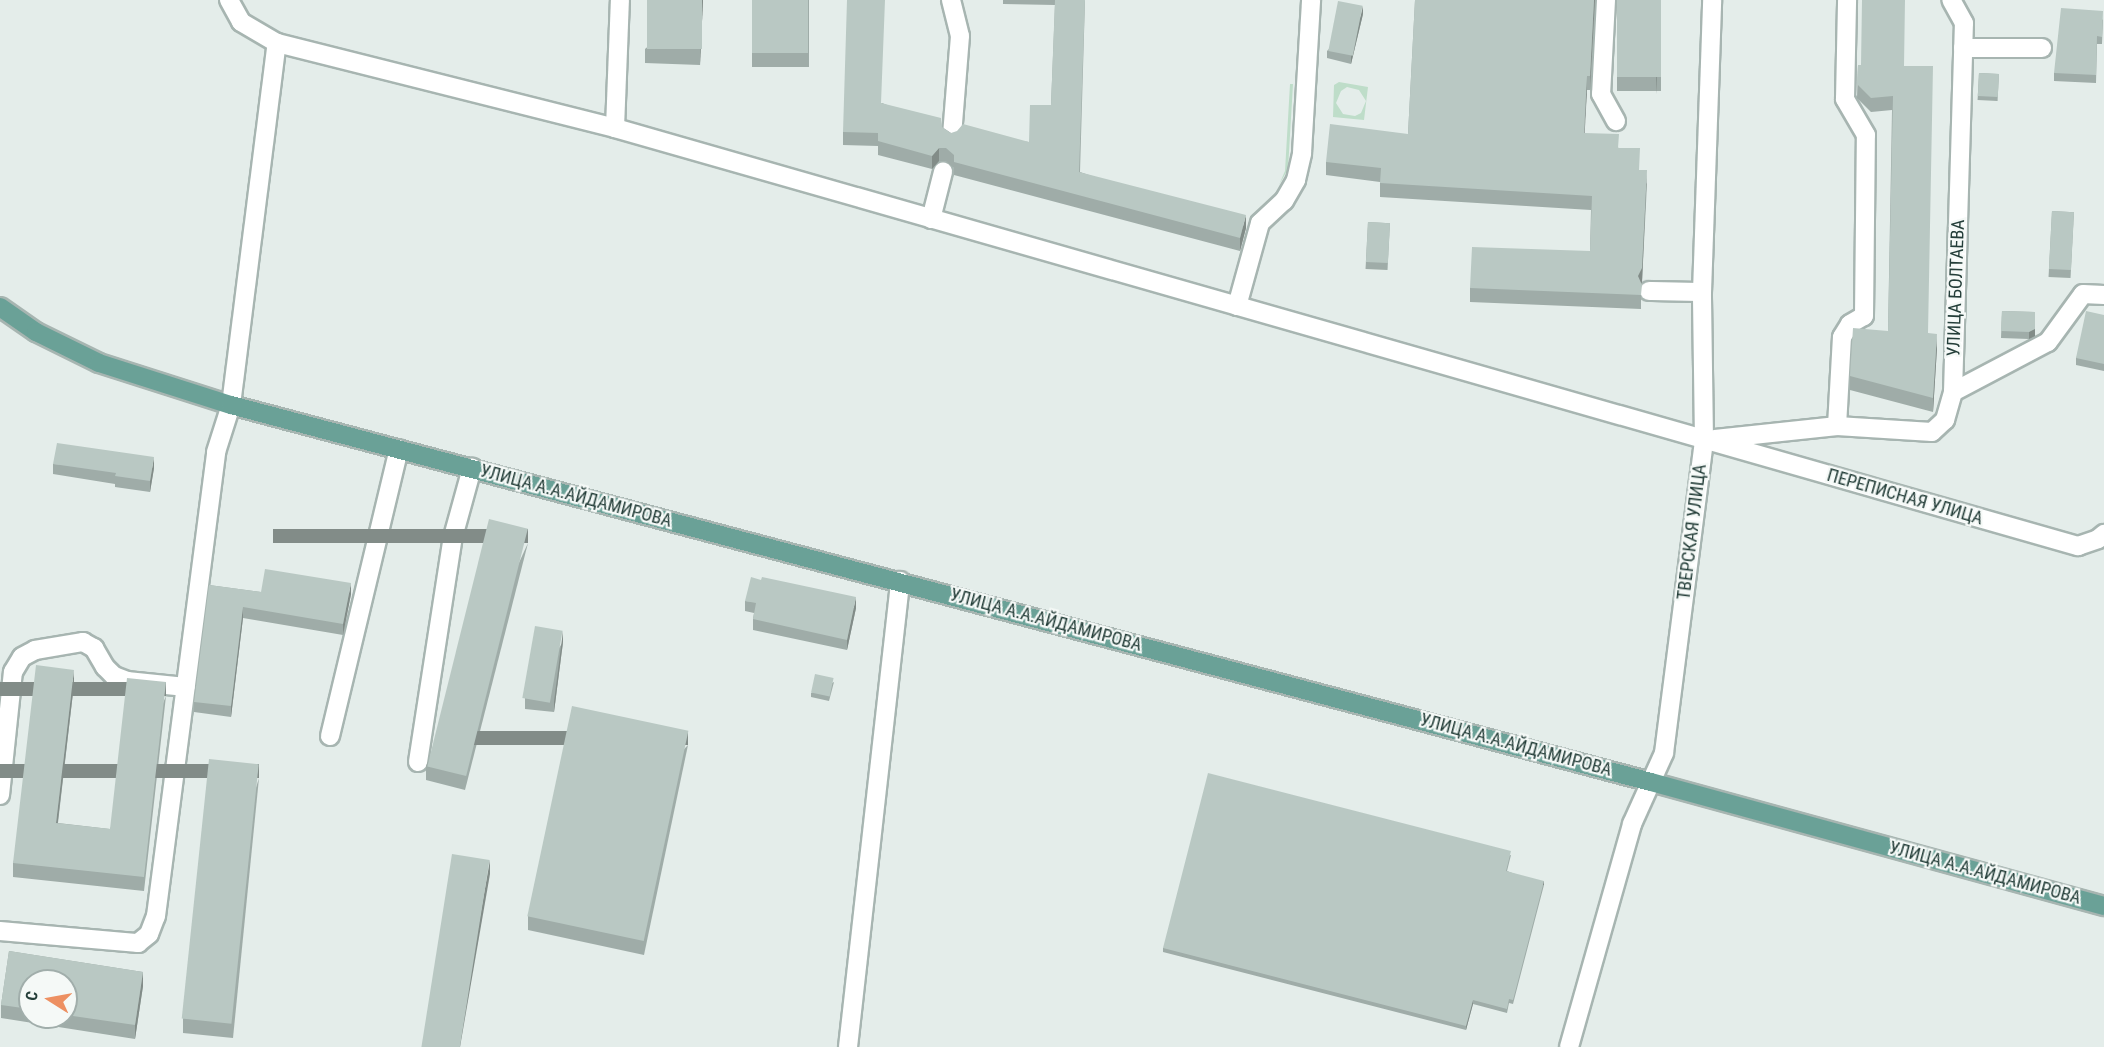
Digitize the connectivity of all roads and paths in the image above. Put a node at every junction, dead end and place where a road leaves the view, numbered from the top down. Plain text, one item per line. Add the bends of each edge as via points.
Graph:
1 (229, 0) edge
2 (620, 0) edge
3 (951, 0) edge
4 (1311, 0) edge
5 (1606, 0) edge
6 (1712, 0) edge
7 (1847, 0) edge
8 (1951, 0) edge
9 (277, 43) junction
10 (1963, 48) junction
11 (2042, 48) dead end
12 (1616, 121) dead end
13 (615, 128) junction
14 (952, 135) edge
15 (943, 172) dead end
16 (931, 219) junction
17 (1648, 291) dead end
18 (1702, 292) junction
19 (2104, 295) edge
20 (1237, 306) junction
21 (0, 307) edge
22 (1953, 392) junction
23 (231, 405) junction
24 (1837, 426) junction
25 (1704, 441) junction
26 (399, 449) junction
27 (472, 468) junction
28 (2104, 534) edge
29 (900, 581) junction
30 (186, 687) junction
31 (330, 736) dead end
32 (417, 762) dead end
33 (1651, 782) junction
34 (0, 795) edge
35 (2104, 906) edge
36 (0, 931) edge
37 (848, 1047) edge
38 (1569, 1047) edge

1 - 9 street, ПЕРЕПИСНАЯ УЛИЦА via 241,22
2 - 13 street
3 - 14 street via 960,36
4 - 20 street via 1302,153 1296,180 1284,201 1260,223
5 - 12 street via 1601,94
6 - 18 street, ТВЕРСКАЯ УЛИЦА
7 - 24 street via 1845,99 1866,135 1864,316 1850,324 1842,337
8 - 10 street, УЛИЦА БОЛТАЕВА via 1964,23
9 - 13 street, ПЕРЕПИСНАЯ УЛИЦА
9 - 23 street
10 - 11 street
10 - 22 street, УЛИЦА БОЛТАЕВА
13 - 16 street, ПЕРЕПИСНАЯ УЛИЦА
15 - 16 street
16 - 20 street, ПЕРЕПИСНАЯ УЛИЦА
17 - 18 street
18 - 25 street, ТВЕРСКАЯ УЛИЦА
19 - 22 street, УЛИЦА БОЛТАЕВА via 2083,294 2048,342
20 - 25 street, ПЕРЕПИСНАЯ УЛИЦА
21 - 23 main road, УЛИЦА А.А.АЙДАМИРОВА via 36,332 99,363
22 - 24 street via 1945,420 1932,432
23 - 26 main road, УЛИЦА А.А.АЙДАМИРОВА
23 - 30 street via 216,452
24 - 25 street
25 - 28 street, ПЕРЕПИСНАЯ УЛИЦА via 2078,546
25 - 33 street, ТВЕРСКАЯ УЛИЦА via 1664,753
26 - 27 main road, УЛИЦА А.А.АЙДАМИРОВА
26 - 31 street
27 - 29 main road, УЛИЦА А.А.АЙДАМИРОВА
27 - 32 street via 453,537
29 - 33 main road, УЛИЦА А.А.АЙДАМИРОВА
29 - 37 street
30 - 34 street via 114,676 94,648 83,642 35,650 22,657 13,672
30 - 36 street via 156,916 149,934 138,943
33 - 35 main road, УЛИЦА А.А.АЙДАМИРОВА
33 - 38 street, ТВЕРСКАЯ УЛИЦА via 1632,824

